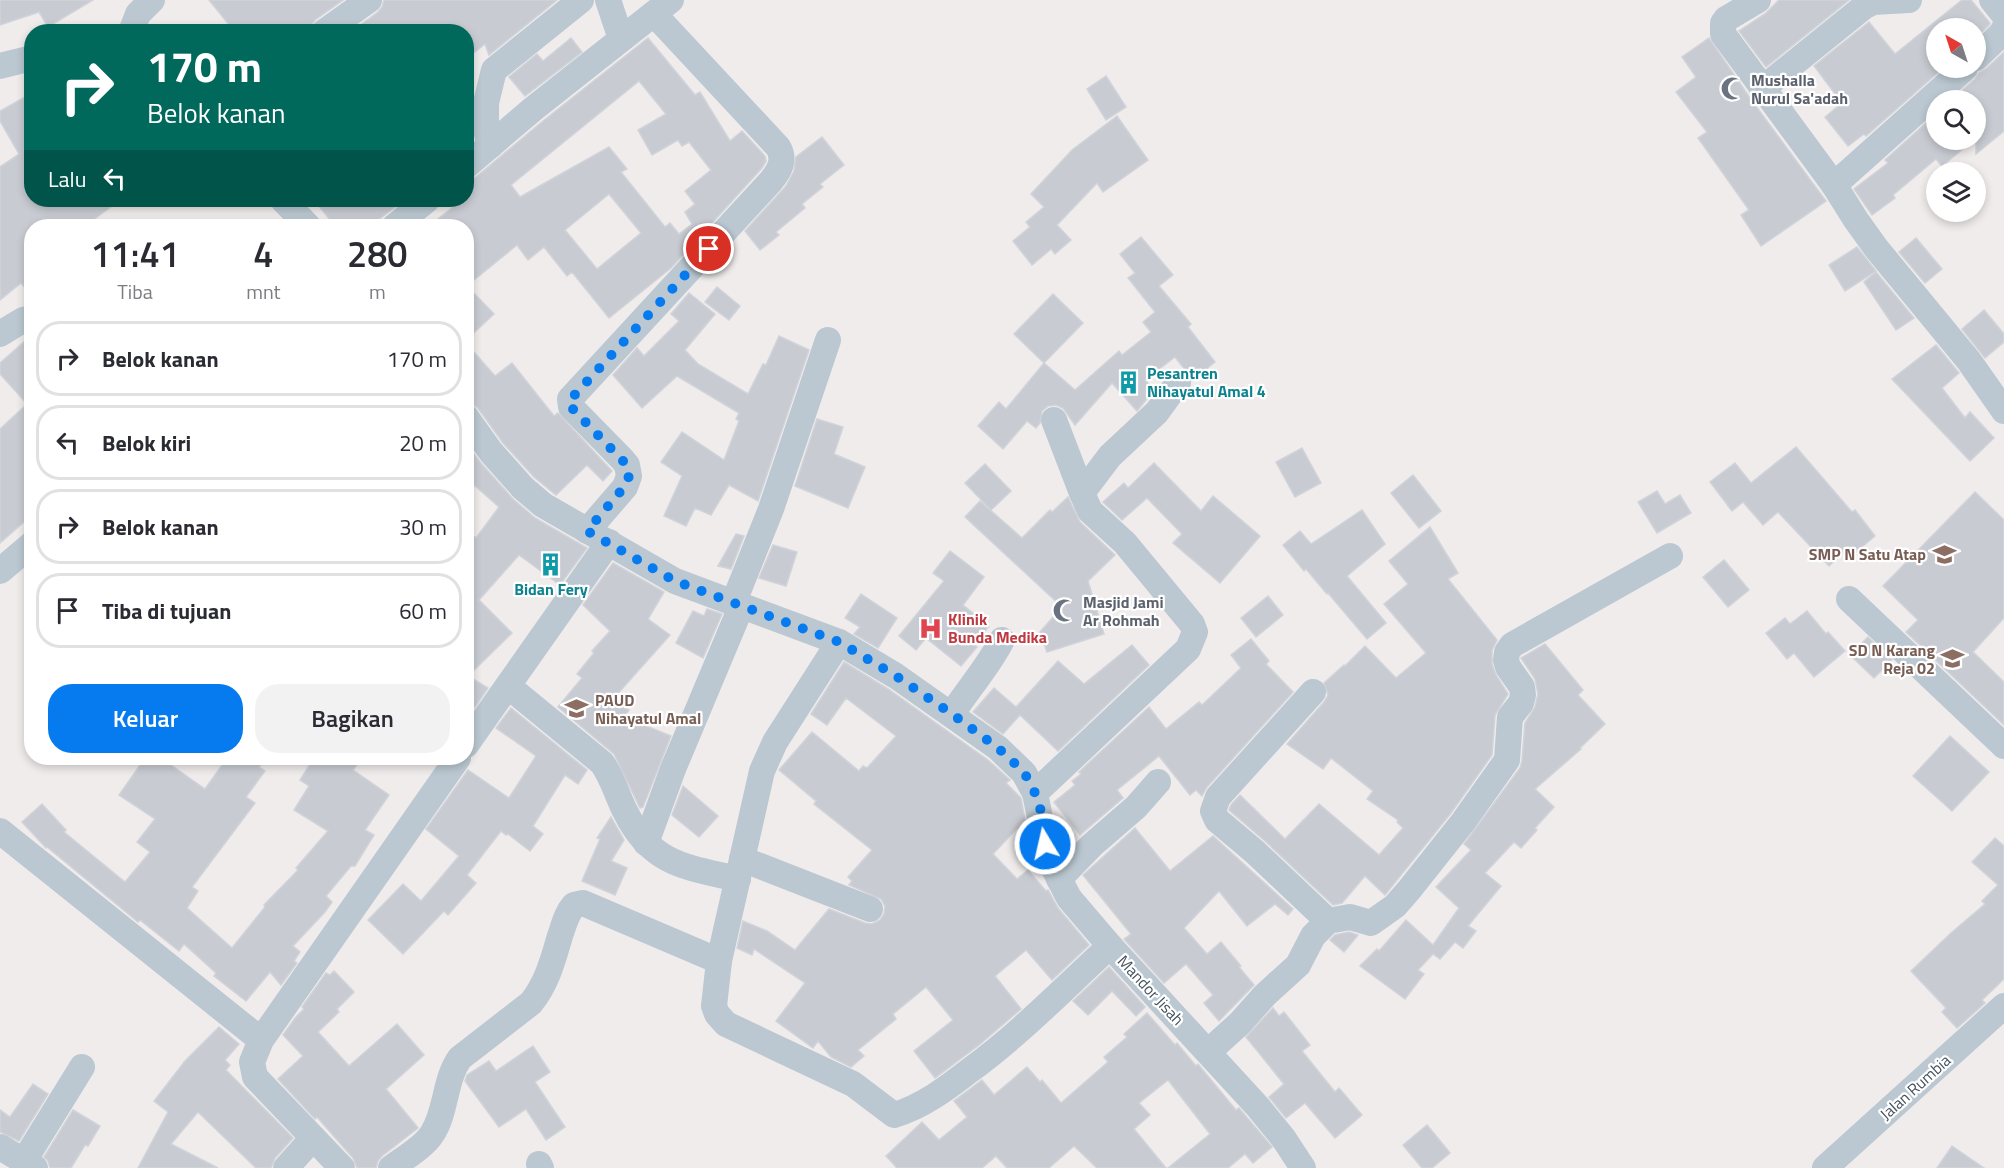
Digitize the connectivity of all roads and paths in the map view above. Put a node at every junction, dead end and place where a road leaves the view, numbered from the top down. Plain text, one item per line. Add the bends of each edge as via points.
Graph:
1 (152, 0) edge
2 (369, 0) edge
3 (581, 0) edge
4 (608, 0) edge
5 (1758, 0) edge
6 (1909, 0) edge
7 (1992, 0) edge
8 (662, 7) edge
9 (2004, 15) edge
10 (134, 24) edge
11 (335, 24) edge
12 (2004, 28) edge
13 (621, 39) junction
14 (1986, 48) edge
15 (24, 60) edge
16 (0, 66) edge
17 (1954, 78) edge
18 (1762, 89) junction
19 (490, 146) junction
20 (474, 159) edge
21 (1834, 185) junction
22 (290, 207) edge
23 (418, 207) edge
24 (301, 219) edge
25 (404, 219) edge
26 (24, 320) edge
27 (0, 334) edge
28 (828, 340) dead end
29 (1178, 383) dead end
30 (2004, 411) edge
31 (1054, 420) dead end
32 (474, 429) edge
33 (1082, 493) junction
34 (598, 536) junction
35 (24, 551) edge
36 (1670, 556) dead end
37 (0, 571) edge
38 (1849, 599) dead end
39 (737, 606) junction
40 (1002, 640) dead end
41 (839, 642) junction
42 (508, 686) junction
43 (1313, 692) dead end
44 (952, 714) junction
45 (474, 734) edge
46 (2004, 747) edge
47 (453, 765) edge
48 (1158, 782) dead end
49 (1035, 793) junction
50 (0, 831) edge
51 (646, 843) junction
52 (740, 869) junction
53 (1059, 879) junction
54 (870, 909) dead end
55 (1328, 921) junction
56 (1110, 946) junction
57 (719, 962) junction
58 (2004, 1006) edge
59 (261, 1040) junction
60 (1208, 1052) junction
61 (82, 1067) dead end
62 (313, 1138) junction
63 (0, 1148) edge
64 (29, 1165) edge
65 (286, 1168) edge
66 (342, 1168) edge
67 (391, 1168) edge
68 (1303, 1168) edge
69 (1825, 1168) edge

1 - 10 street
2 - 11 street
3 - 19 street via 494,70 485,111
4 - 13 street
5 - 18 street via 1726,19 1722,30
6 - 18 street via 1865,6
7 - 9 street
8 - 13 street
8 - 34 street via 778,147 782,160 771,182 570,399 571,407 628,470 625,486
12 - 14 street
13 - 19 street
15 - 16 street
17 - 21 street
18 - 21 street
19 - 20 street
21 - 30 street via 1876,248 1969,361
22 - 24 street
23 - 25 street
26 - 27 street
28 - 39 street
29 - 33 street via 1157,412 1110,456
31 - 33 street
32 - 34 street, Mandor Jisah via 523,488 543,505
33 - 49 street via 1090,511 1125,543 1195,632 1188,649
34 - 39 street, Mandor Jisah via 675,581
34 - 42 street
35 - 37 street
36 - 55 street via 1512,645 1506,660 1523,695 1510,717 1507,760 1395,906 1371,923 1350,917
38 - 46 street
39 - 41 street, Mandor Jisah
39 - 51 street
40 - 44 street
41 - 44 street, Mandor Jisah
41 - 52 street via 767,756
42 - 45 street
42 - 51 street via 602,763 627,815
43 - 55 street via 1218,797 1213,811 1217,820
44 - 49 street, Mandor Jisah via 1024,772
47 - 59 street
48 - 53 street via 1137,807
49 - 53 street, Mandor Jisah via 1048,857
50 - 59 street
51 - 52 street via 662,857 684,867
52 - 54 street
52 - 57 street
53 - 56 street, Mandor Jisah via 1069,898
55 - 60 street via 1313,936 1298,965
56 - 57 street via 998,1050 946,1089 894,1115 853,1084 726,1024 714,1006
56 - 60 street, Mandor Jisah
57 - 67 street via 583,903 574,905 540,992 460,1058 452,1068 432,1136
58 - 69 street, Jalan Rumbia
59 - 62 street via 252,1062 255,1077
60 - 68 street, Mandor Jisah via 1258,1107
61 - 64 street
62 - 65 street
62 - 66 street
63 - 64 street

